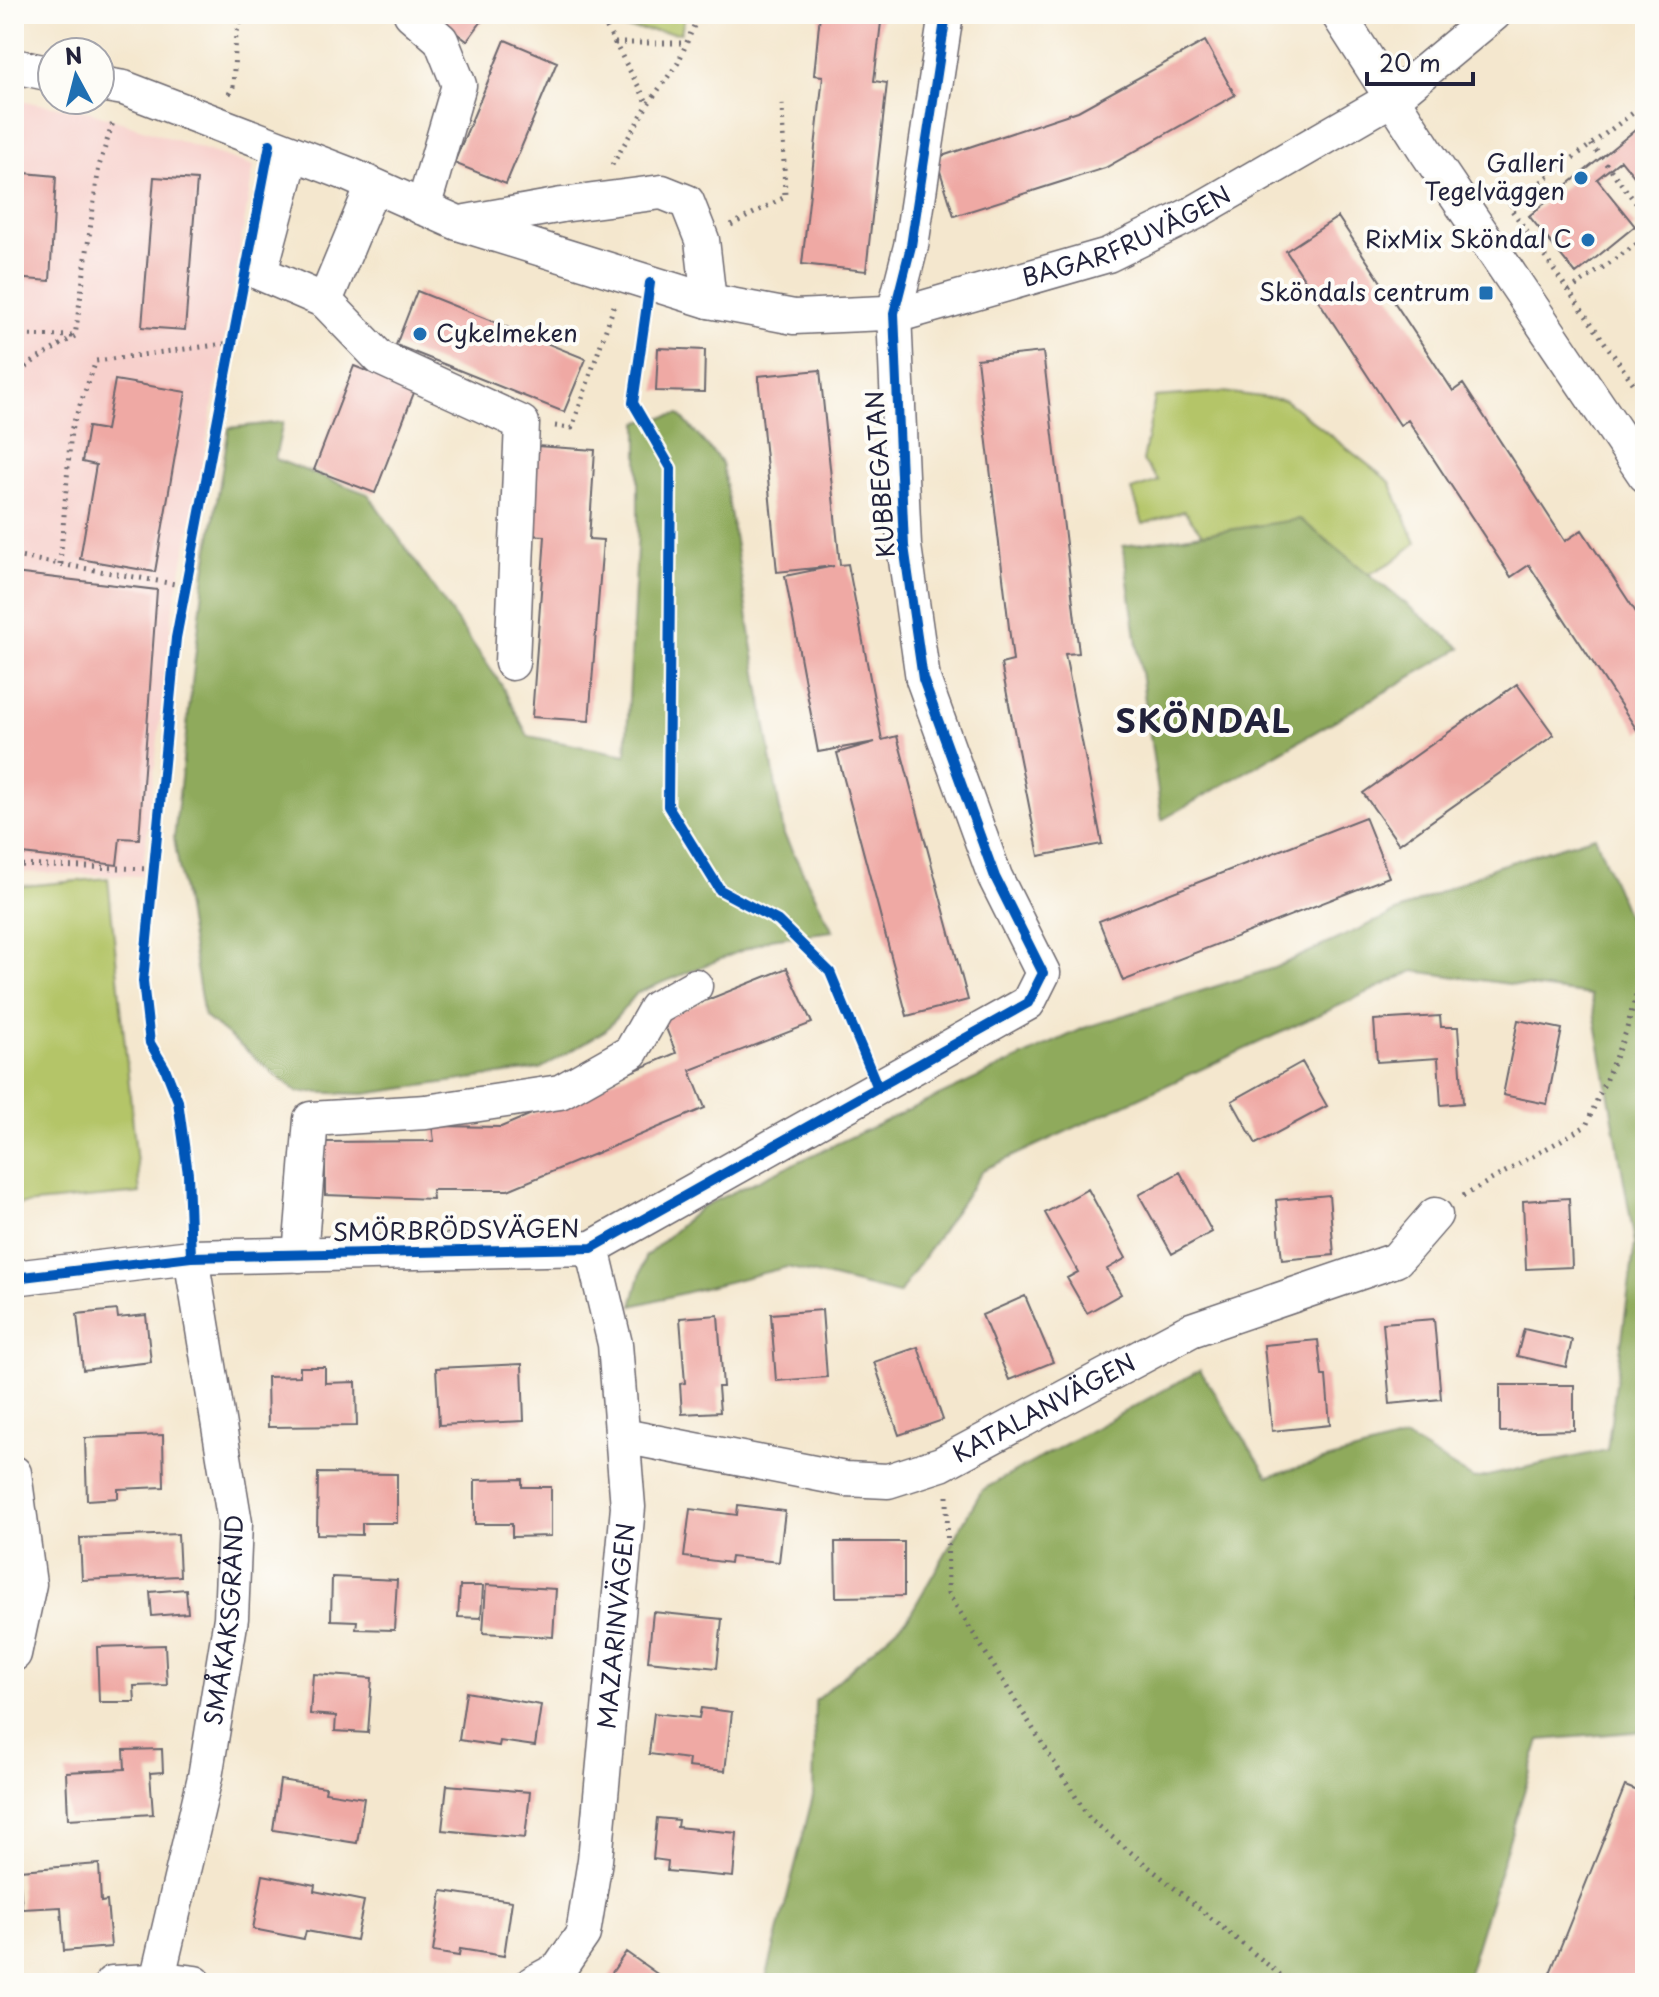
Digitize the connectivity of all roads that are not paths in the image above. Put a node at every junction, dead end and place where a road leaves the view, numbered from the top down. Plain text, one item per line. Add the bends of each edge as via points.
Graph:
1 (411, 14) edge
2 (946, 14) edge
3 (1338, 14) edge
4 (1494, 14) edge
5 (14, 66) edge
6 (36, 71) edge
7 (116, 87) edge
8 (1393, 98) junction
9 (292, 153) junction
10 (373, 186) junction
11 (423, 208) junction
12 (458, 223) junction
13 (325, 301) junction
14 (709, 301) junction
15 (894, 313) junction
16 (1645, 475) edge
17 (512, 663) dead end
18 (695, 986) dead end
19 (1028, 1003) joint
20 (1435, 1215) road end
21 (592, 1248) junction
22 (300, 1255) junction
23 (191, 1257) junction
24 (14, 1278) edge
25 (623, 1436) junction
26 (14, 1473) edge
27 (14, 1654) edge
28 (157, 1981) junction
29 (112, 1983) edge
30 (195, 1983) edge
31 (533, 1983) edge

1 - 11 street via 441,40 459,85
2 - 15 street, KUBBEGATAN via 911,246
3 - 8 street
4 - 8 street, BAGARFRUVÄGEN
5 - 6 street
7 - 9 street, BAGARFRUVÄGEN
8 - 15 street, BAGARFRUVÄGEN via 1194,213 1108,255
8 - 16 street
9 - 10 street, BAGARFRUVÄGEN
9 - 13 street via 260,273
10 - 11 street, BAGARFRUVÄGEN
10 - 13 street
11 - 12 street, BAGARFRUVÄGEN
12 - 14 street, BAGARFRUVÄGEN via 648,298
12 - 14 street via 662,192 687,202 702,240
13 - 17 street via 380,358 522,423
14 - 15 street, BAGARFRUVÄGEN via 794,317
15 - 19 street, KUBBEGATAN via 904,546 923,679 995,877 1043,973
18 - 22 street via 656,1008 631,1052 560,1092 426,1112 311,1119
19 - 21 street, SMÖRBRÖDSVÄGEN
20 - 25 street, KATALANVÄGEN via 1396,1260 1191,1330 941,1464 888,1481 845,1479
21 - 22 street, SMÖRBRÖDSVÄGEN
21 - 25 street, MAZARINVÄGEN via 615,1344
22 - 23 street, SMÖRBRÖDSVÄGEN
23 - 24 street, SMÖRBRÖDSVÄGEN
23 - 28 street, SMÅKAKSGRÄND via 235,1523 231,1618 205,1777
25 - 31 street, MAZARINVÄGEN via 628,1507 597,1845 583,1934 559,1969
26 - 27 street via 29,1584
28 - 29 street
28 - 30 street

